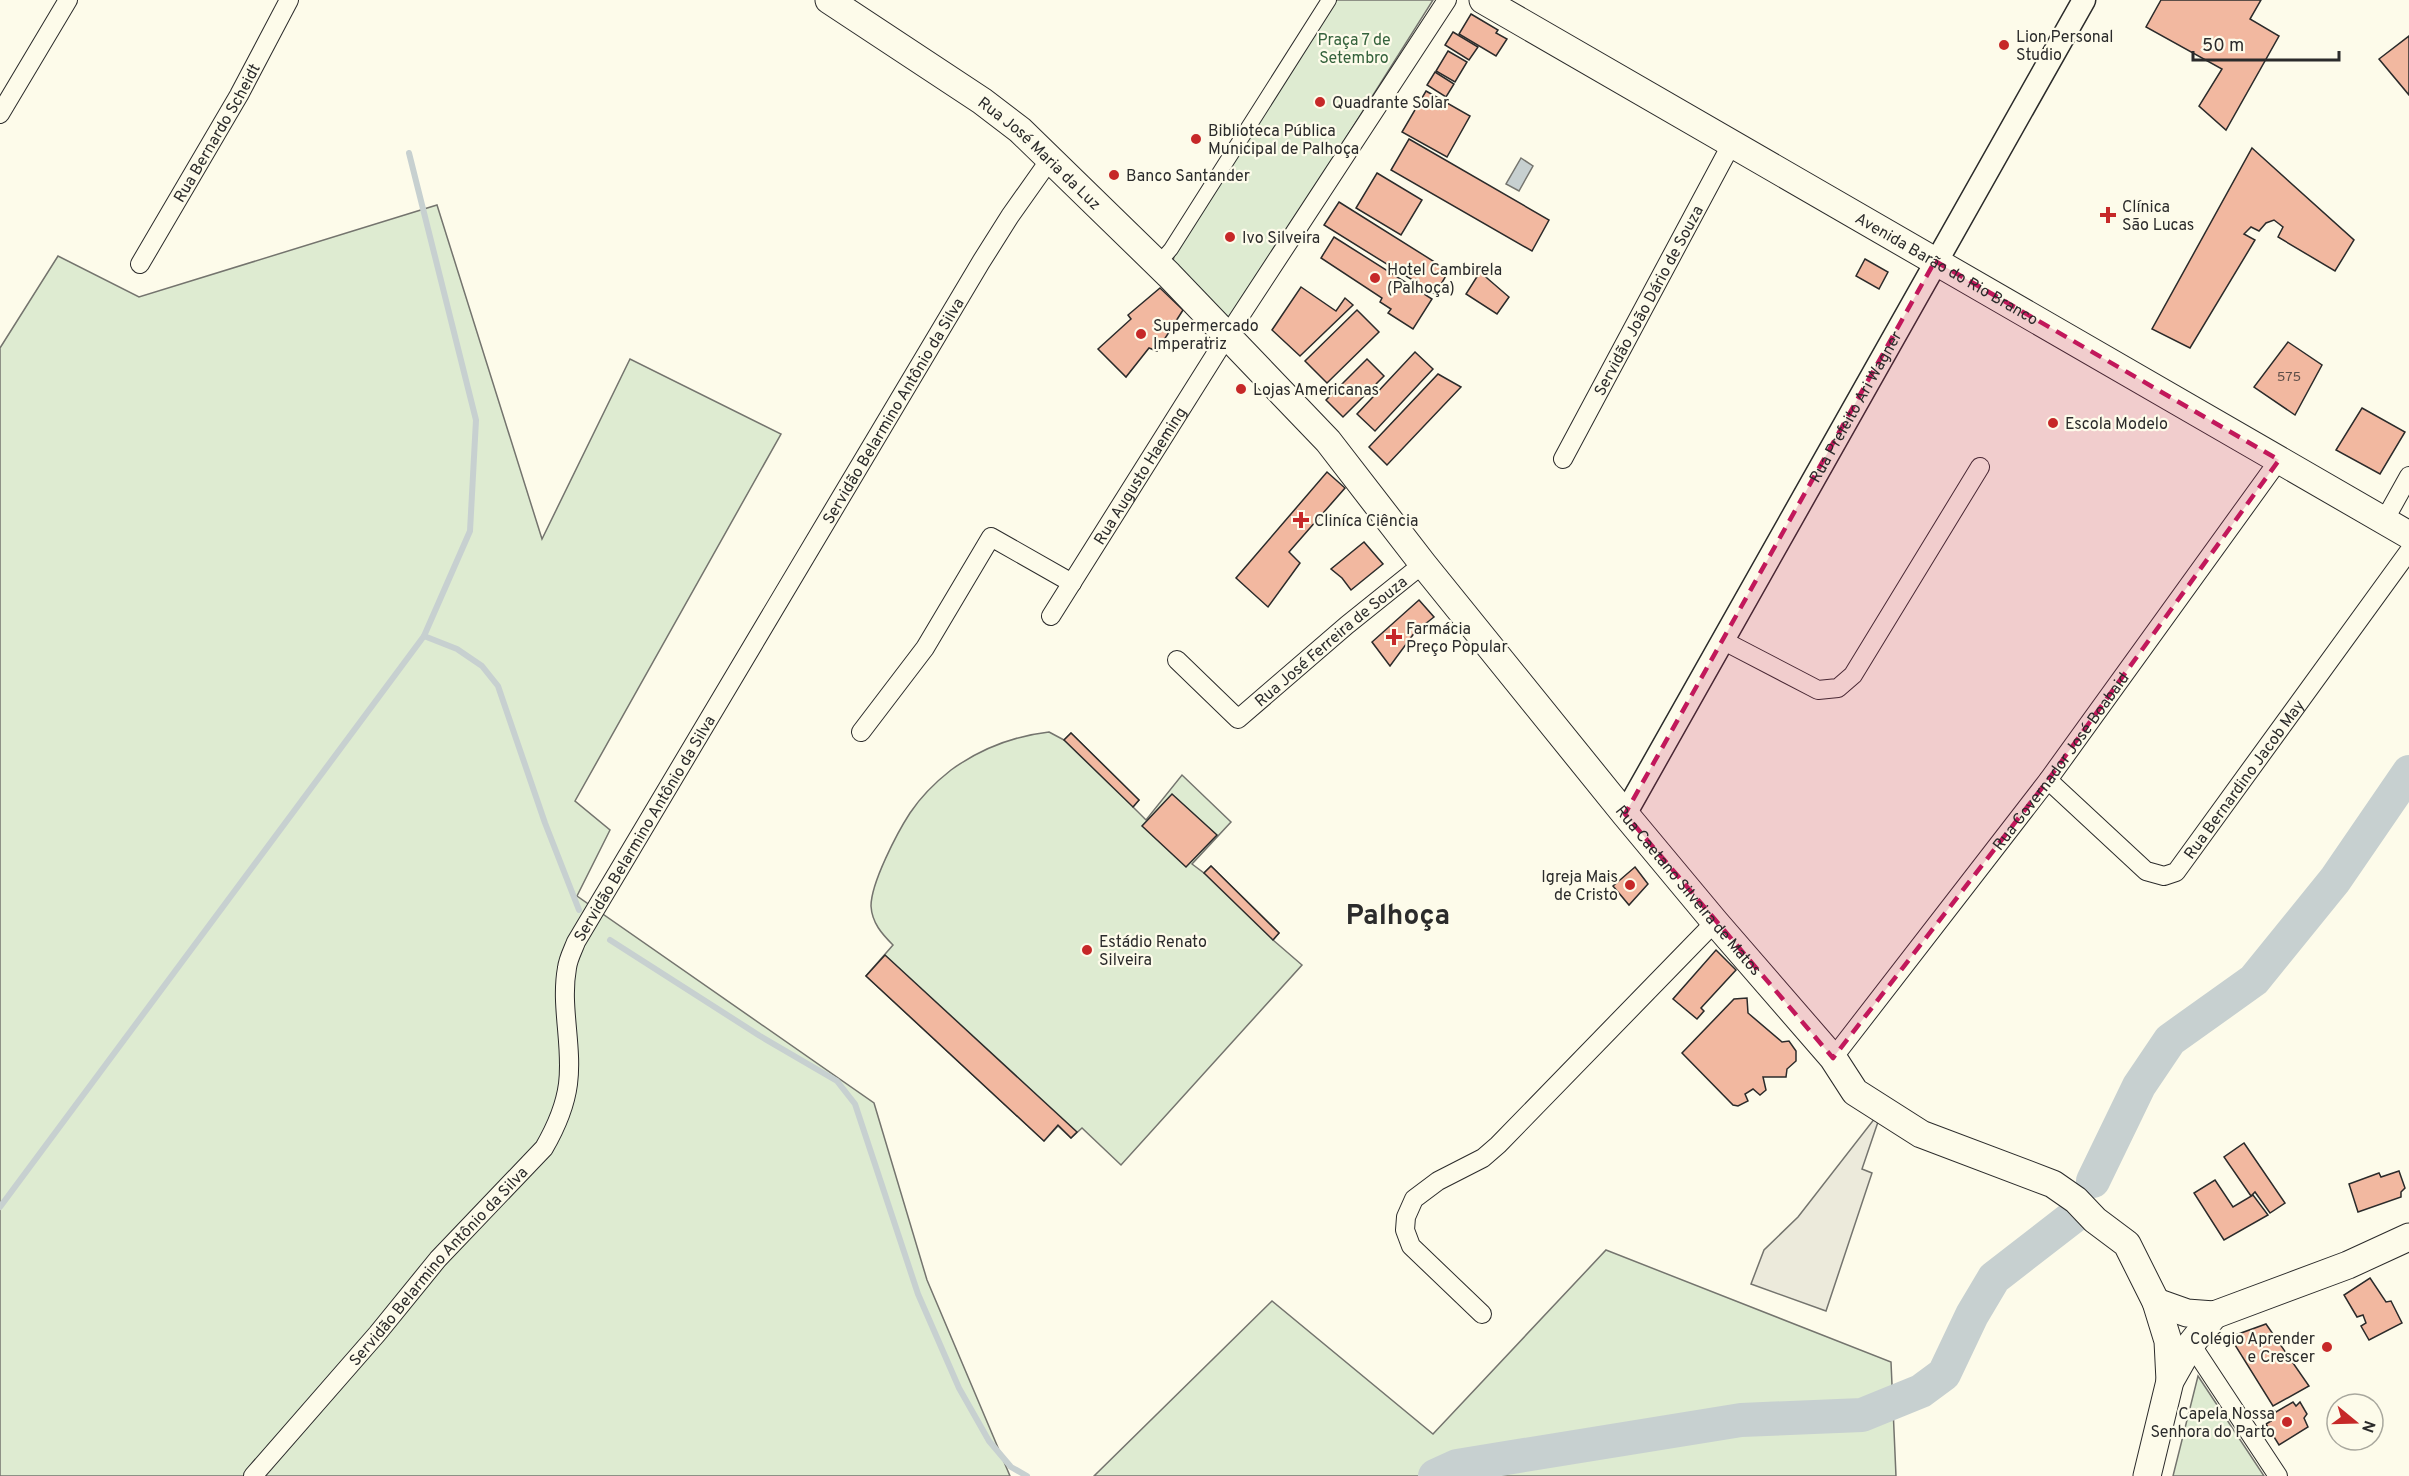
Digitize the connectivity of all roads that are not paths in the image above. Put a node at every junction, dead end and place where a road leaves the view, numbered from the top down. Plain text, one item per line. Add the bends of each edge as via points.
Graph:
1 (68, 0) edge
2 (289, 0) edge
3 (829, 0) edge
4 (1329, 0) edge
5 (1447, 0) edge
6 (2084, 0) edge
7 (1500, 5) edge
8 (0, 114) edge
9 (1732, 143) junction
10 (1051, 158) junction
11 (1935, 261) junction
12 (140, 264) dead end
13 (1158, 264) junction
14 (1227, 336) junction
15 (1563, 459) dead end
16 (2279, 460) junction
17 (1980, 467) dead end
18 (2409, 476) edge
19 (2384, 520) junction
20 (2409, 536) edge
21 (2409, 551) edge
22 (1423, 564) junction
23 (1072, 583) junction
24 (1051, 616) dead end
25 (1722, 640) junction
26 (1177, 660) dead end
27 (861, 732) dead end
28 (2048, 780) junction
29 (1625, 814) junction
30 (1715, 922) junction
31 (1833, 1058) junction
32 (2409, 1237) edge
33 (2156, 1302) junction
34 (1482, 1314) dead end
35 (2214, 1315) junction
36 (2191, 1344) junction
37 (2170, 1381) junction
38 (254, 1476) edge
39 (2146, 1476) edge
40 (2278, 1476) edge

1 - 8 street
2 - 12 street, Rua Bernardo Scheidt via 239,95
3 - 10 main road, Rua José Maria da Luz via 982,101
4 - 13 street
5 - 14 street
6 - 11 street, Rua Prefeito Ari Wagner
7 - 9 main road, Avenida Barão do Rio Branco
9 - 11 main road, Avenida Barão do Rio Branco
9 - 15 street, Servidão João Dário de Souza
10 - 13 main road, Rua José Maria da Luz
10 - 38 street, Servidão Belarmino Antônio da Silva via 981,262 576,942 567,968 568,1086 555,1130 544,1148 438,1258
11 - 16 main road, Avenida Barão do Rio Branco
11 - 25 street, Rua Prefeito Ari Wagner
13 - 14 main road, Rua José Maria da Luz
14 - 22 main road, Rua Caetano Silveira de Matos via 1328,441
14 - 23 street, Rua Augusto Haeming
16 - 19 main road, Avenida Barão do Rio Branco
16 - 28 street, Rua Governador José Boabaid
17 - 25 street via 1853,675 1838,688 1818,690
18 - 19 street
19 - 20 main road, Avenida Barão do Rio Branco
21 - 28 street, Rua Bernardino Jacob May via 2176,872 2164,876 2145,871
22 - 26 street, Rua José Ferreira de Souza via 1238,719
22 - 29 main road, Rua Caetano Silveira de Matos
23 - 24 street, Rua Augusto Haeming
23 - 27 street via 991,537 925,648
25 - 29 street, Rua Prefeito Ari Wagner
28 - 31 street, Rua Governador José Boabaid
29 - 30 main road, Rua Caetano Silveira de Matos
30 - 31 main road, Rua Caetano Silveira de Matos
30 - 34 street via 1498,1145 1414,1199 1405,1230 1411,1246
31 - 33 main road, Rua Caetano Silveira de Matos via 1855,1092 1921,1134 2053,1184 2076,1200 2127,1244
32 - 35 main road via 2348,1265
33 - 35 main road via 2187,1313
33 - 37 main road, Rua Caetano Silveira de Matos via 2168,1341
35 - 36 main road
36 - 37 main road
36 - 40 street
37 - 39 main road

